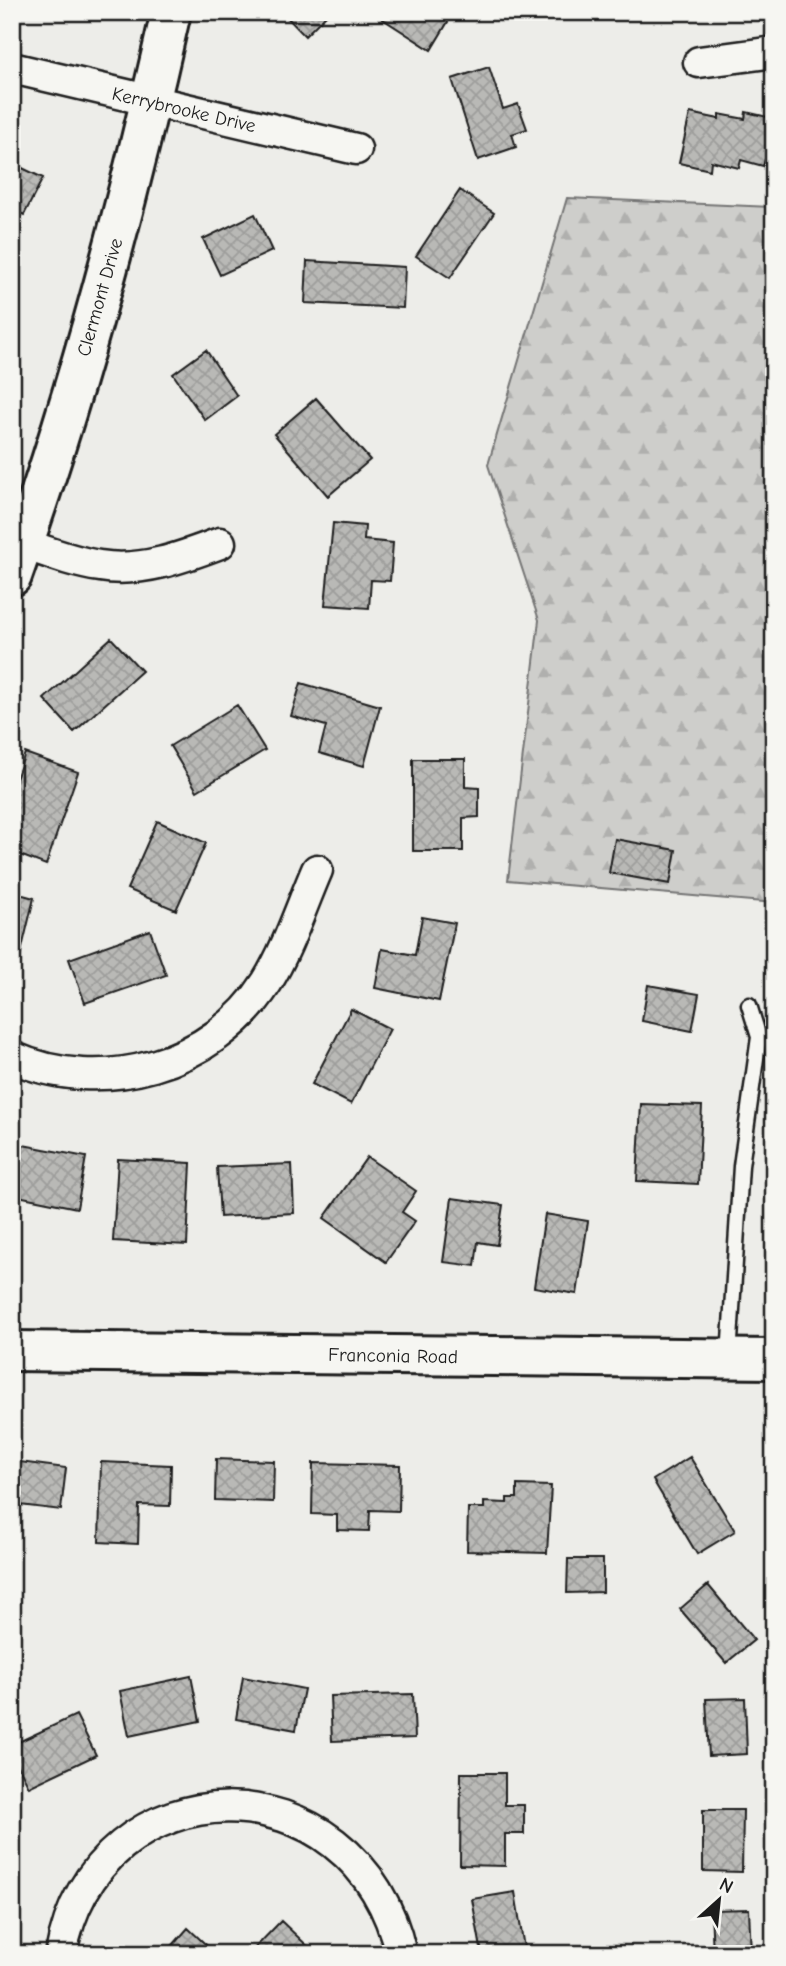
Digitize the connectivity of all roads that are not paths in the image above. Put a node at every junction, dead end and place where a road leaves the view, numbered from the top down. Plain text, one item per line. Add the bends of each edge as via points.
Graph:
1 (171, 12) edge
2 (774, 52) edge
3 (699, 62) dead end
4 (12, 68) edge
5 (151, 101) junction
6 (356, 149) dead end
7 (220, 543) dead end
8 (16, 553) edge
9 (317, 870) dead end
10 (749, 1005) dead end
11 (12, 1057) edge
12 (12, 1351) edge
13 (729, 1359) junction
14 (774, 1359) edge
15 (61, 1954) edge
16 (401, 1954) edge

1 - 5 main road, Clermont Drive
2 - 3 street
4 - 5 street, Kerrybrooke Drive
5 - 6 street, Kerrybrooke Drive
5 - 8 main road, Clermont Drive via 125,209 44,485
7 - 8 street via 183,557 130,567 100,567
9 - 11 street via 265,984 231,1024 205,1043 148,1068 109,1074 70,1074
10 - 13 lane via 759,1037 741,1166
12 - 13 main road, Franconia Road
13 - 14 main road, Franconia Road
15 - 16 street via 64,1933 80,1895 117,1850 175,1816 216,1808 256,1808 284,1815 331,1840 355,1859 380,1892 395,1925

